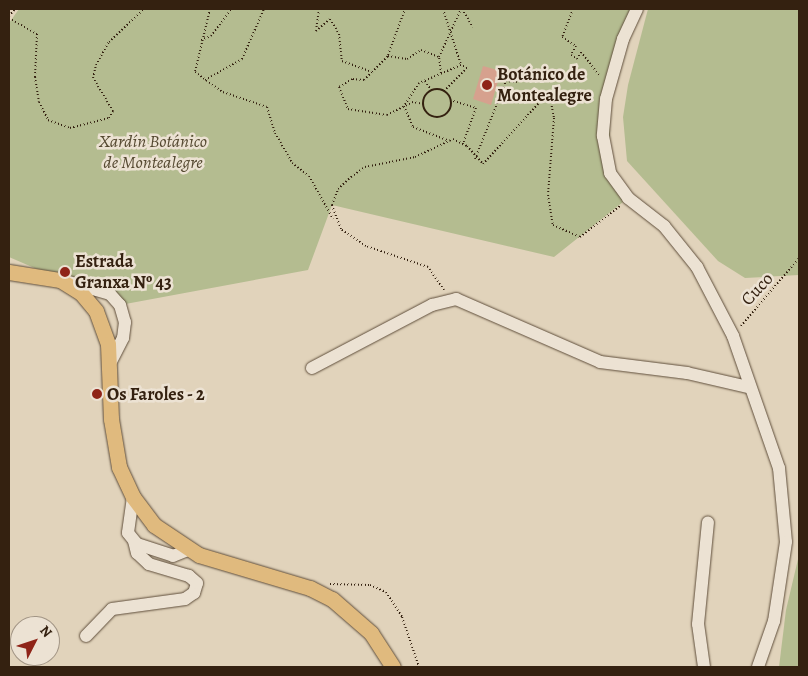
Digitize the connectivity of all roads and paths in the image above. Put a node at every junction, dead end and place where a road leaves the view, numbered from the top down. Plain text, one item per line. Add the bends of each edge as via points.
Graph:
1 (15, 9) edge
2 (144, 9) edge
3 (210, 9) edge
4 (231, 9) edge
5 (264, 9) edge
6 (319, 9) edge
7 (406, 9) edge
8 (443, 9) edge
9 (462, 9) edge
10 (572, 9) edge
11 (637, 9) edge
12 (9, 17) edge
13 (451, 26) junction
14 (473, 27) dead end
15 (201, 40) junction
16 (388, 56) junction
17 (439, 57) junction
18 (461, 65) junction
19 (372, 72) junction
20 (441, 73) junction
21 (205, 80) junction
22 (424, 81) junction
23 (520, 82) dead end
24 (610, 87) junction
25 (432, 91) junction
26 (443, 91) junction
27 (450, 100) junction
28 (424, 104) junction
29 (404, 106) junction
30 (449, 141) junction
31 (463, 144) junction
32 (475, 159) junction
33 (628, 198) junction
34 (334, 220) junction
35 (799, 258) edge
36 (9, 272) edge
37 (60, 280) junction
38 (450, 301) junction
39 (733, 336) junction
40 (110, 364) junction
41 (312, 368) dead end
42 (748, 387) junction
43 (133, 497) junction
44 (708, 522) dead end
45 (134, 541) junction
46 (188, 550) junction
47 (310, 588) junction
48 (86, 636) dead end
49 (393, 667) edge
50 (419, 667) edge
51 (704, 667) edge
52 (758, 667) edge

1 - 12 path
2 - 12 path via 109,42 96,65 92,78 113,111 109,118 70,128 48,120 39,102 34,77 37,34
3 - 15 path
4 - 15 path via 211,36
5 - 21 path via 242,59
6 - 19 path via 316,31 330,19 339,34 342,61
7 - 16 path
8 - 13 path
9 - 13 path
9 - 14 path
10 - 24 path via 562,38 576,46 571,56 577,59 580,52
11 - 24 street
13 - 17 path via 445,52
13 - 18 path
15 - 21 path via 195,72
16 - 17 path via 407,59 421,50
16 - 19 path
17 - 20 path
18 - 20 path
18 - 26 path via 467,68 461,77
19 - 29 path via 364,80 352,79 339,87 348,109 379,116
20 - 22 path
21 - 34 path via 223,92 267,107 275,134 292,163 310,176
22 - 25 path
22 - 29 path via 408,96
23 - 32 path via 506,81
24 - 33 street via 603,136 610,173
25 - 26 path
25 - 28 path
26 - 27 path
27 - 28 path via 447,113 439,117 427,113
27 - 31 path via 476,108
28 - 29 path
29 - 30 path via 413,127
30 - 31 path
30 - 34 path via 415,157 365,167 338,189 332,205
31 - 32 path
32 - 33 path via 483,164 549,92 554,118 548,195 553,225 580,237
33 - 39 street via 664,226 697,267
34 - 38 path via 366,246 428,267
35 - 39 path, Cuco
36 - 37 main road
37 - 40 main road via 81,293 96,311 106,332
37 - 40 street via 110,294 120,305 125,322 123,338
38 - 41 street via 342,348
38 - 42 street via 600,362 687,373
39 - 42 street
40 - 43 main road via 115,450
42 - 52 street via 779,468 786,509 783,574
43 - 45 street via 128,533
43 - 46 main road via 154,525
44 - 51 street via 698,624
45 - 46 street via 149,552 173,556
45 - 48 street via 137,553 149,564 190,576 197,583 194,593 184,599 112,609
46 - 47 main road
47 - 49 main road via 362,623
47 - 50 path via 346,582 386,592 402,617

